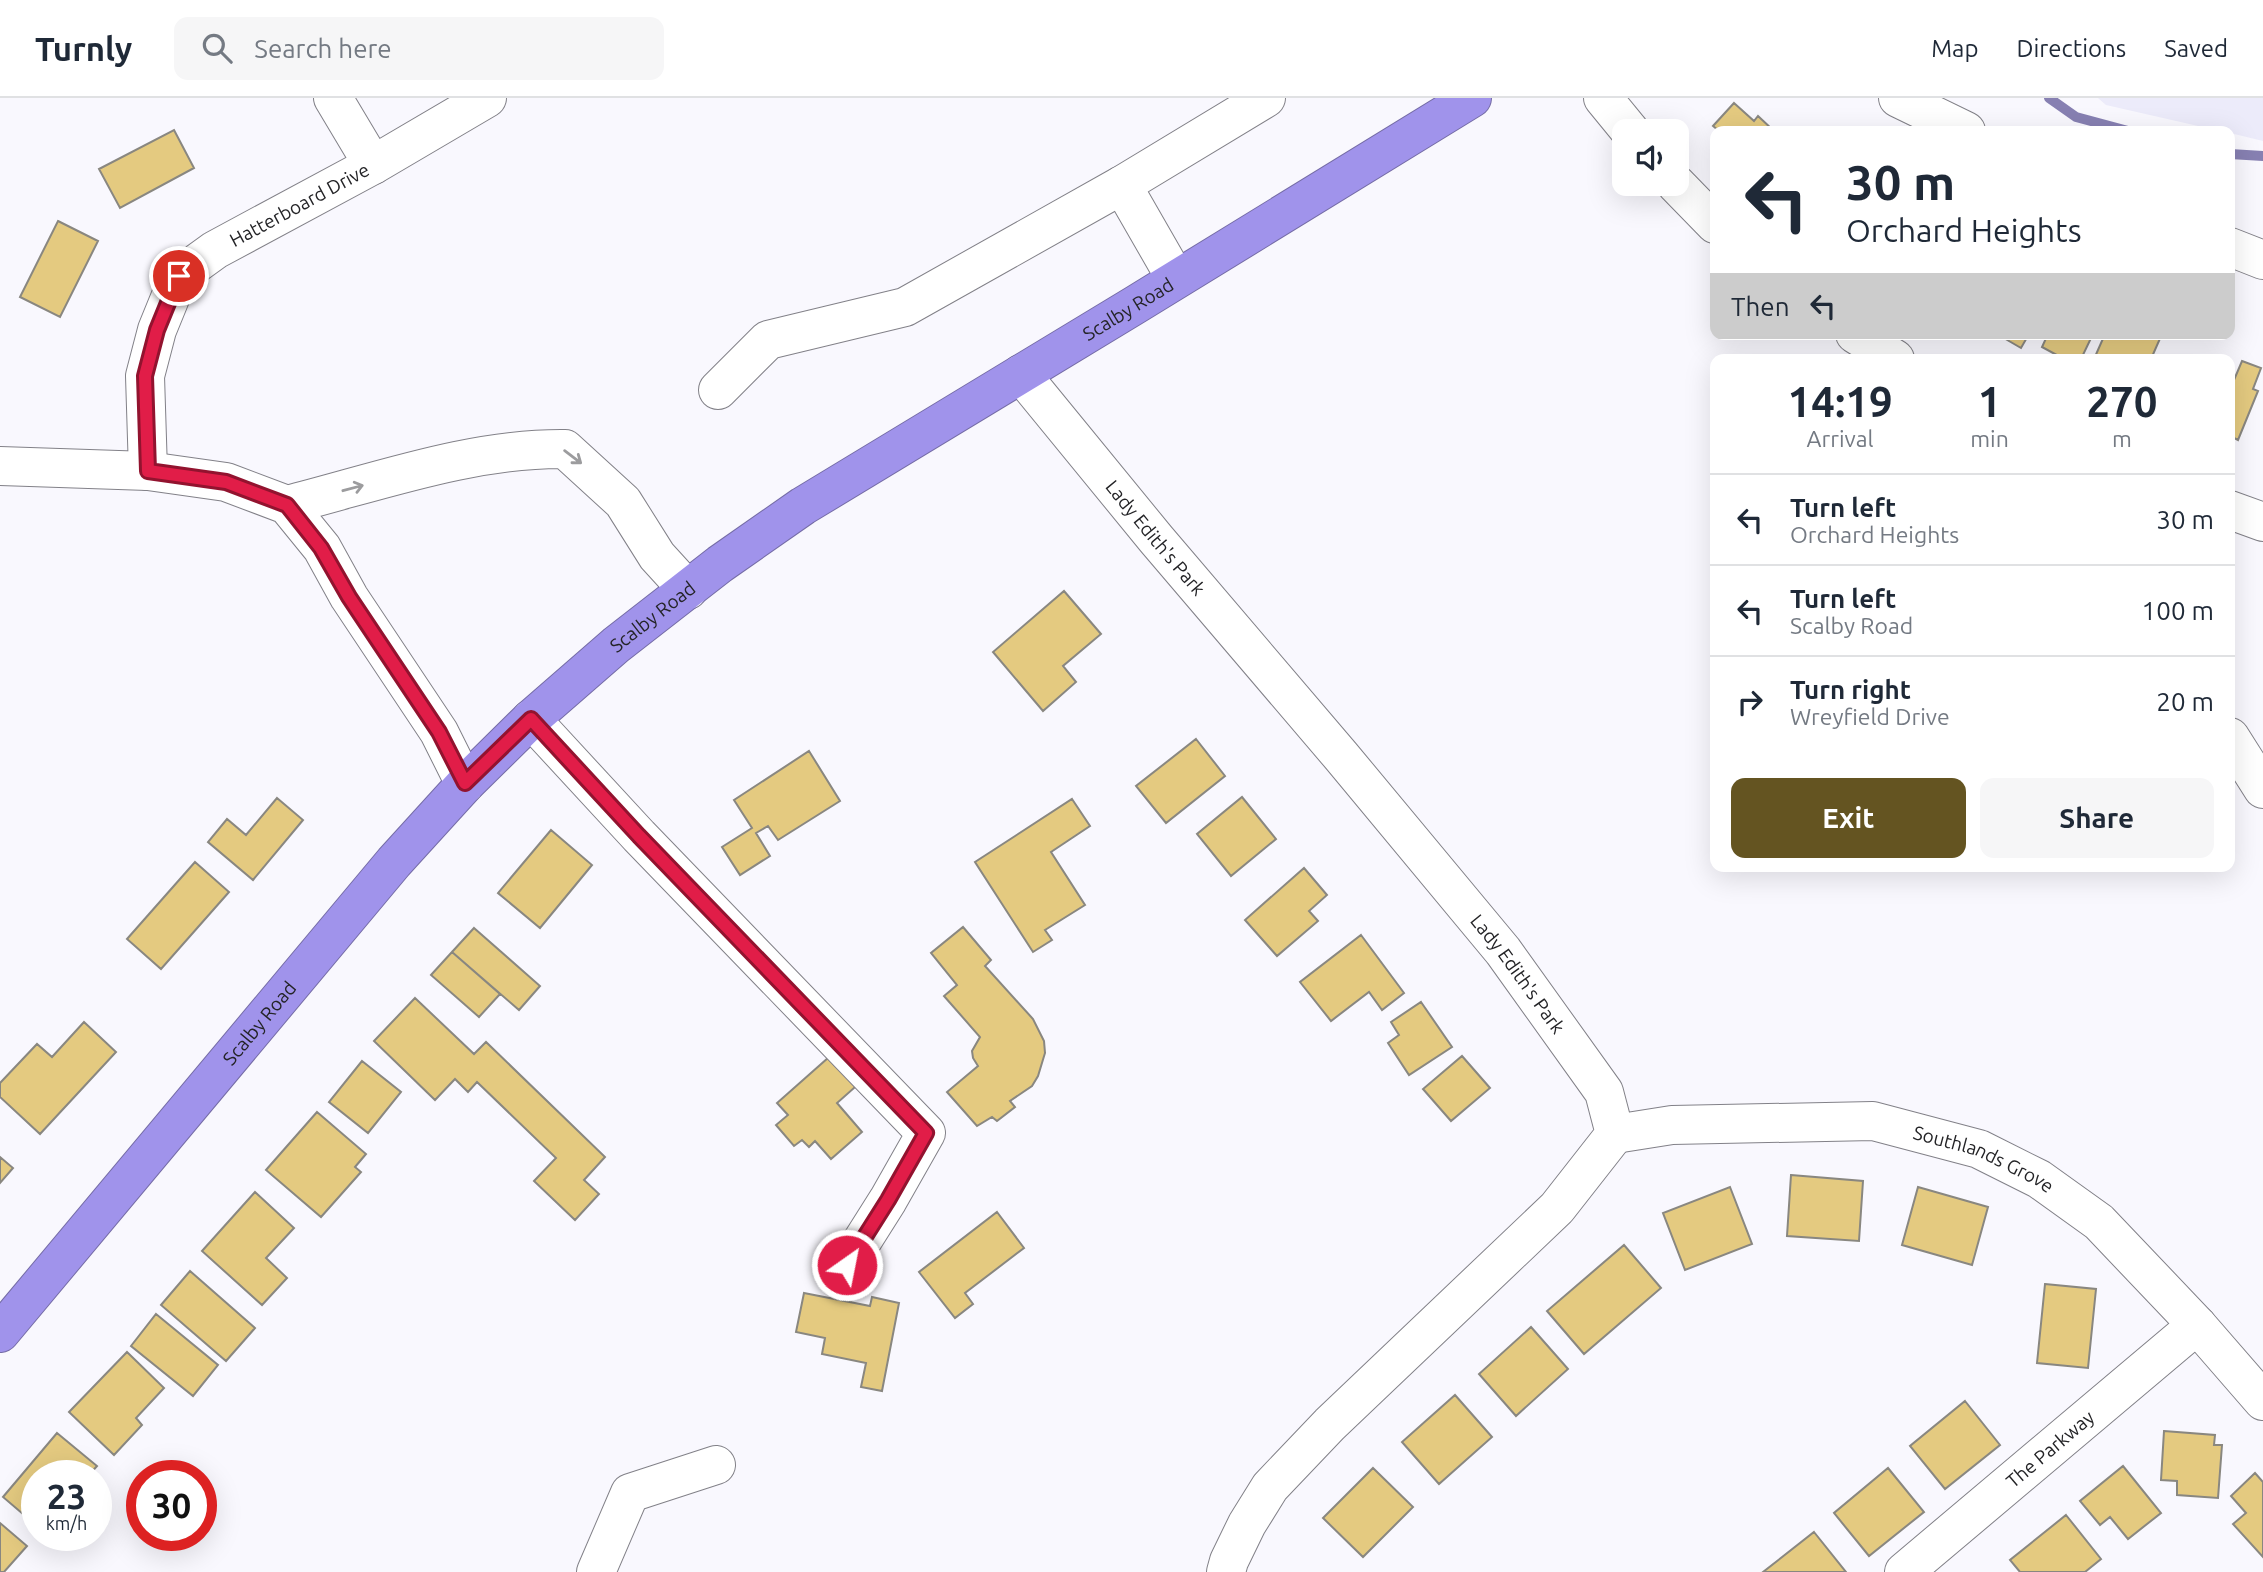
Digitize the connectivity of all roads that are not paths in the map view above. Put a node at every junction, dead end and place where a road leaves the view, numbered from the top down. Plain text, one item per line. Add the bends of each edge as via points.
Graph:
1 (334, 98) edge
2 (487, 98) edge
3 (1266, 98) edge
4 (1472, 98) edge
5 (1603, 98) edge
6 (1898, 98) edge
7 (1620, 119) edge
8 (1956, 126) edge
9 (373, 165) junction
10 (1122, 185) junction
11 (1688, 196) edge
12 (1710, 219) edge
13 (2235, 249) edge
14 (2263, 260) edge
15 (1176, 279) junction
16 (1865, 340) edge
17 (1887, 354) edge
18 (1021, 374) junction
19 (718, 390) dead end
20 (0, 466) edge
21 (148, 471) junction
22 (287, 505) junction
23 (2235, 512) edge
24 (2263, 522) edge
25 (688, 590) junction
26 (531, 719) junction
27 (2235, 745) edge
28 (465, 783) junction
29 (2263, 789) edge
30 (1615, 1134) junction
31 (847, 1265) dead end
32 (2197, 1325) junction
33 (0, 1333) edge
34 (2263, 1401) edge
35 (716, 1465) dead end
36 (596, 1572) edge
37 (1226, 1572) edge
38 (1904, 1572) edge

1 - 9 street
2 - 9 street, Hatterboard Drive
3 - 10 street
4 - 15 highway, Scalby Road
5 - 7 street
6 - 8 street
9 - 21 street, Hatterboard Drive via 215,250 179,276 145,376
10 - 15 street
10 - 19 street via 905,307 768,340
11 - 12 street
13 - 14 street
15 - 18 highway, Scalby Road
16 - 17 street
18 - 25 highway, Scalby Road via 803,506
18 - 30 street, Lady Edith's Park via 1503,951 1604,1092
20 - 21 street
21 - 22 street via 226,482
22 -> 25 street via 490,454 565,449 623,502 657,556
22 - 28 street via 321,548 439,732
23 - 24 street
25 - 26 highway, Scalby Road
26 - 28 highway, Scalby Road
26 - 31 street via 926,1133
27 - 29 street
28 - 33 highway, Scalby Road
30 - 32 street, Southlands Grove via 1672,1125 1873,1121 1979,1149 2039,1179 2099,1222
30 - 37 street via 1557,1208 1330,1424 1270,1488 1247,1524
32 - 34 street, Southlands Grove
32 - 38 street, The Parkway
35 - 36 street via 630,1493

